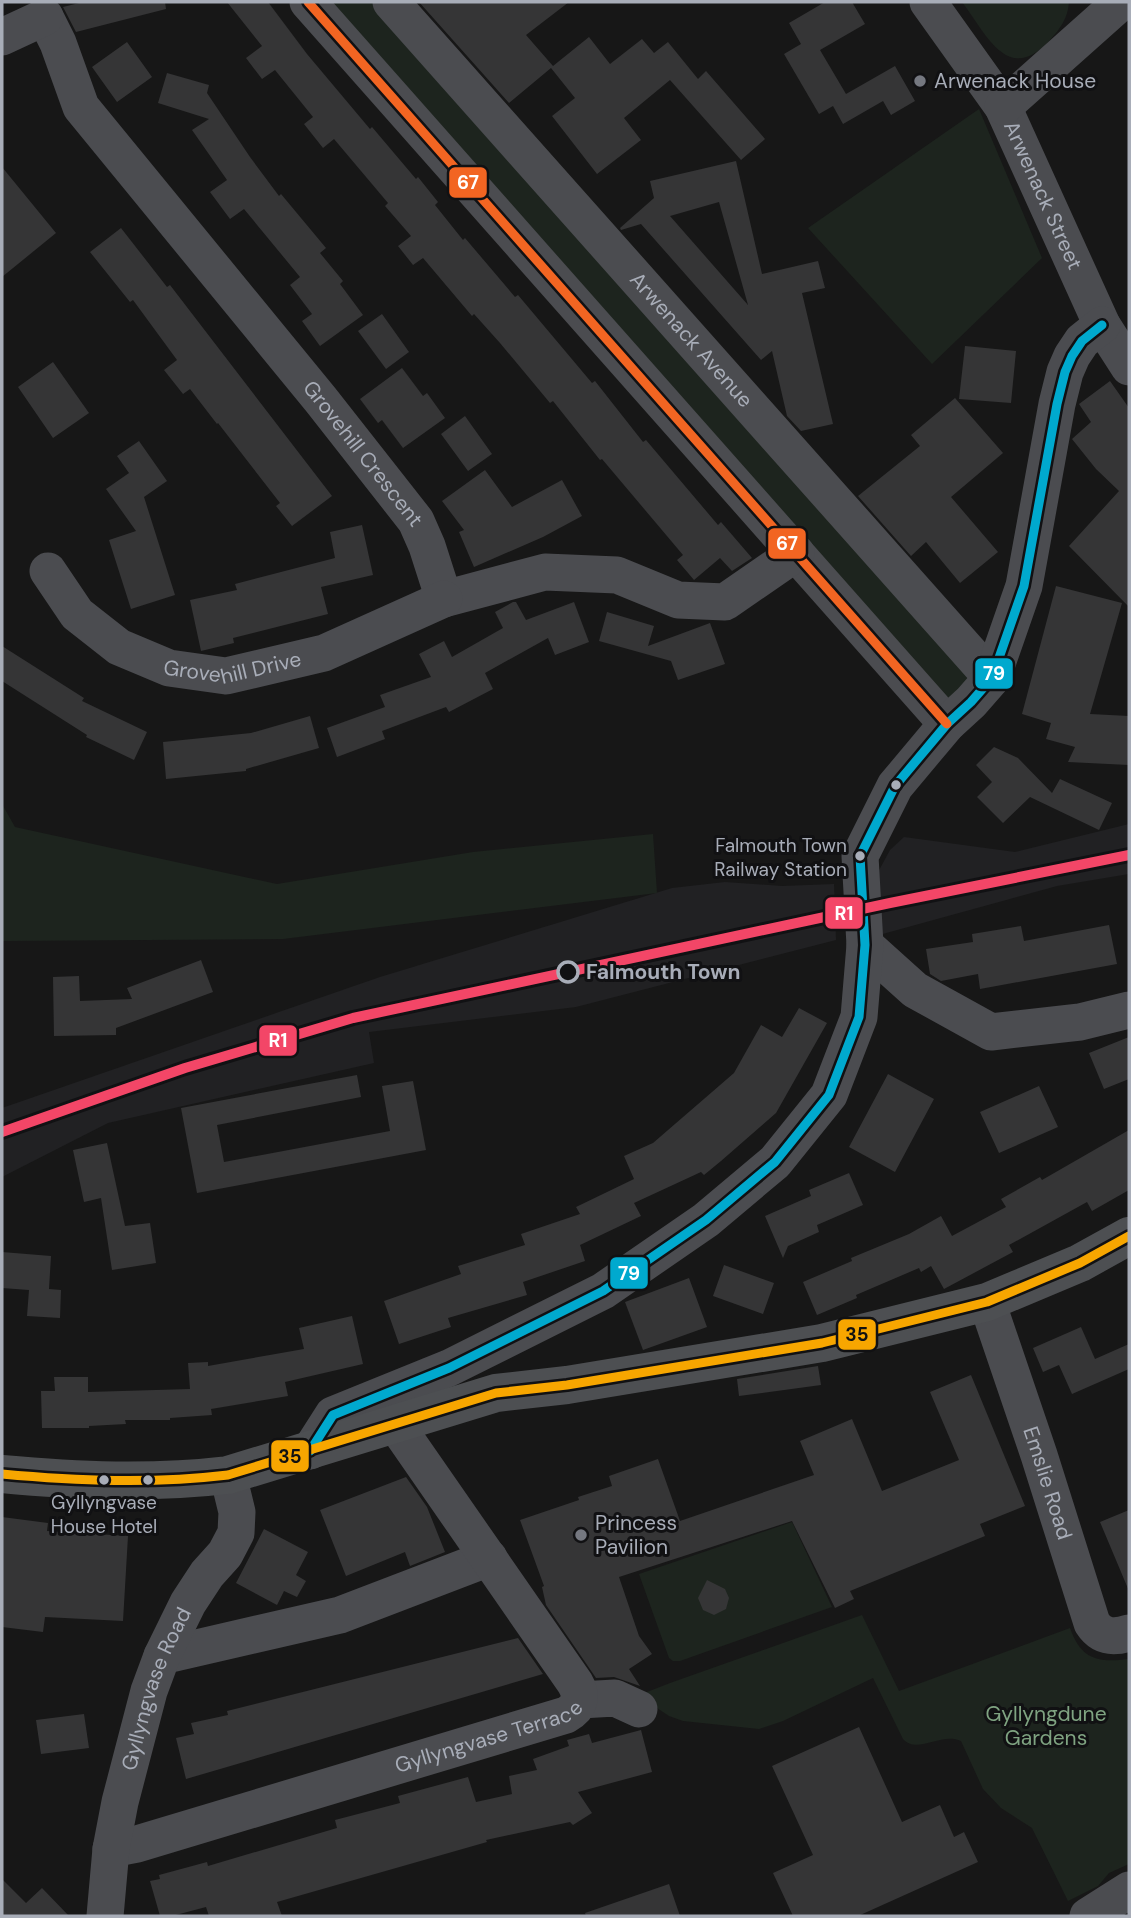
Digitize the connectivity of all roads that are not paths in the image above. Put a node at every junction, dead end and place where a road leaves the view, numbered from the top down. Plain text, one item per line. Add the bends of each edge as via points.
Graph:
1 (308, 2) edge
2 (391, 2) edge
3 (928, 2) edge
4 (1121, 2) edge
5 (47, 9) edge
6 (2, 37) edge
7 (1003, 107) junction
8 (1102, 325) junction
9 (1129, 367) edge
10 (796, 553) junction
11 (48, 571) dead end
12 (444, 599) junction
13 (992, 678) junction
14 (947, 724) junction
15 (865, 945) junction
16 (1129, 1010) edge
17 (1129, 1236) edge
18 (987, 1302) junction
19 (396, 1425) junction
20 (310, 1451) junction
21 (2, 1474) edge
22 (228, 1475) junction
23 (489, 1558) junction
24 (1129, 1633) edge
25 (162, 1656) junction
26 (580, 1700) junction
27 (639, 1709) dead end
28 (111, 1849) junction
29 (1129, 1890) edge
30 (105, 1916) edge
31 (1088, 1916) edge

1 - 10 street
2 - 13 street, Arwenack Avenue
3 - 7 street, Arwenack Street
4 - 7 street
5 - 6 street
5 - 12 street, Grovehill Crescent via 82,107 416,521
7 - 8 street, Arwenack Street
8 - 9 street, Arwenack Street
8 - 13 street via 1082,341 1065,372 1024,586
10 - 12 street via 725,602 678,600 617,575 545,572
10 - 14 street
11 - 12 street, Grovehill Drive via 78,614 118,647 169,668 226,676 324,653
13 - 14 street
14 - 15 street via 895,786 860,856
15 - 16 street via 915,990 991,1032 1080,1023
15 - 20 street via 859,1017 829,1095 775,1162 706,1220 603,1291 449,1368 333,1415
17 - 18 main road via 1080,1263
18 - 19 main road via 822,1343 496,1393
18 - 24 street, Emslie Road via 1092,1623 1108,1636
19 - 20 main road
19 - 23 street, Gyllyngvase Terrace
20 - 22 main road
21 - 22 main road via 86,1481
22 - 25 street, Gyllyngvase Road via 237,1512 236,1533 188,1602
23 - 25 street via 340,1615
23 - 26 street, Gyllyngvase Terrace via 575,1683
25 - 28 street, Gyllyngvase Road via 149,1691
26 - 27 street via 615,1698
26 - 28 street, Gyllyngvase Terrace via 566,1715
28 - 30 street, Gyllyngvase Road
29 - 31 street

